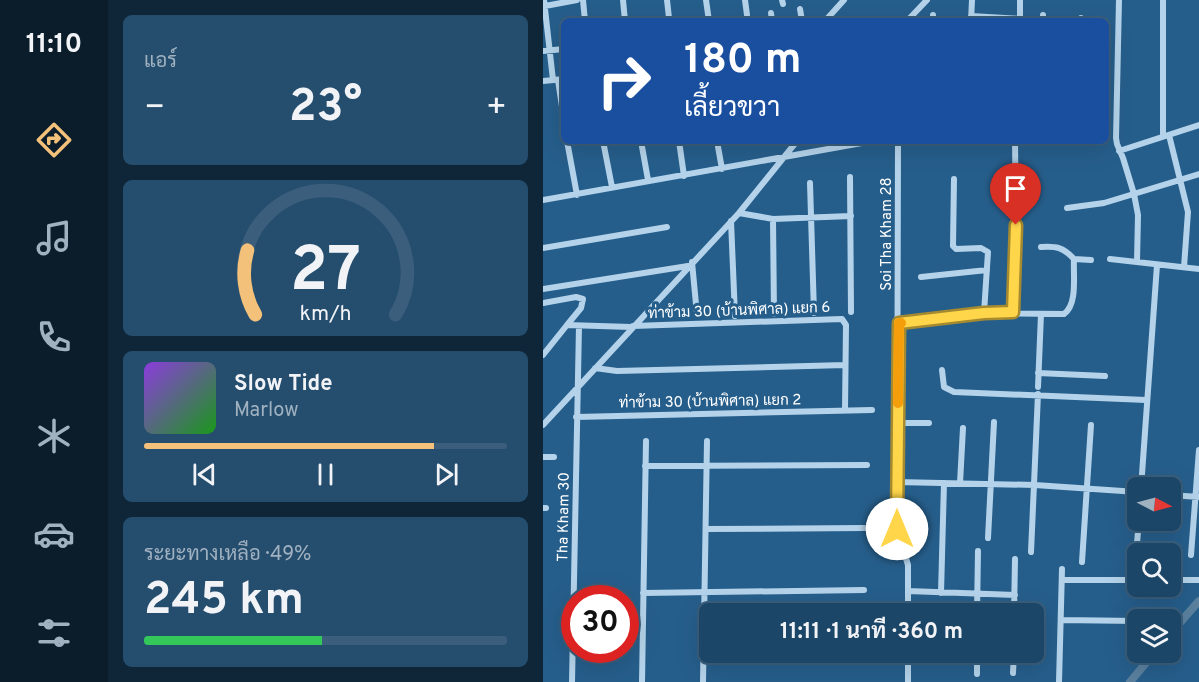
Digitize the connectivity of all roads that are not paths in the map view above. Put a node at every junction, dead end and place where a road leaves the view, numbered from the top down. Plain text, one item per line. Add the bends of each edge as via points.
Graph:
1 (577, 0) edge
2 (583, 0) edge
3 (623, 0) edge
4 (667, 0) edge
5 (706, 0) edge
6 (745, 0) edge
7 (844, 0) edge
8 (927, 0) edge
9 (972, 0) edge
10 (1020, 0) edge
11 (1119, 0) edge
12 (1163, 0) edge
13 (544, 3) edge
14 (799, 9) dead end
15 (771, 13) dead end
16 (747, 15) dead end
17 (585, 18) edge
18 (625, 18) edge
19 (669, 18) dead end
20 (709, 18) edge
21 (772, 18) edge
22 (801, 18) edge
23 (828, 18) edge
24 (910, 18) edge
25 (971, 18) edge
26 (1020, 18) edge
27 (561, 49) edge
28 (546, 51) edge
29 (558, 80) edge
30 (543, 81) edge
31 (561, 100) edge
32 (1199, 125) edge
33 (1165, 136) junction
34 (568, 144) edge
35 (604, 144) edge
36 (642, 144) edge
37 (679, 144) edge
38 (718, 144) edge
39 (794, 144) edge
40 (844, 144) edge
41 (898, 144) edge
42 (1015, 144) edge
43 (1119, 151) junction
44 (784, 156) junction
45 (722, 169) junction
46 (1199, 174) edge
47 (684, 176) junction
48 (850, 177) dead end
49 (954, 179) dead end
50 (648, 180) junction
51 (1179, 180) junction
52 (810, 183) dead end
53 (612, 187) junction
54 (1134, 194) junction
55 (577, 195) junction
56 (543, 200) edge
57 (1067, 208) dead end
58 (739, 213) junction
59 (851, 216) junction
60 (812, 218) junction
61 (773, 219) junction
62 (731, 221) junction
63 (667, 227) dead end
64 (1041, 247) dead end
65 (543, 248) edge
66 (1074, 259) junction
67 (1091, 260) dead end
68 (1110, 260) dead end
69 (1137, 262) junction
70 (690, 264) junction
71 (1157, 265) junction
72 (1184, 267) junction
73 (1199, 269) edge
74 (987, 270) junction
75 (921, 277) dead end
76 (543, 289) edge
77 (543, 303) edge
78 (851, 312) dead end
79 (1013, 312) junction
80 (814, 313) dead end
81 (984, 313) junction
82 (774, 314) dead end
83 (1041, 314) junction
84 (697, 315) dead end
85 (735, 316) dead end
86 (899, 323) junction
87 (567, 325) junction
88 (579, 326) junction
89 (632, 327) junction
90 (543, 356) edge
91 (845, 365) junction
92 (595, 368) junction
93 (942, 370) dead end
94 (1038, 373) junction
95 (1105, 376) dead end
96 (576, 389) junction
97 (1038, 391) junction
98 (1146, 400) junction
99 (845, 410) junction
100 (872, 410) dead end
101 (576, 417) junction
102 (994, 422) dead end
103 (898, 423) junction
104 (929, 423) dead end
105 (543, 425) edge
106 (1091, 425) dead end
107 (963, 428) dead end
108 (646, 441) dead end
109 (707, 441) dead end
110 (1199, 450) edge
111 (543, 457) edge
112 (554, 457) dead end
113 (867, 465) dead end
114 (645, 466) junction
115 (707, 467) junction
116 (1142, 477) edge
117 (897, 482) junction
118 (944, 483) junction
119 (960, 483) junction
120 (991, 484) junction
121 (1035, 485) junction
122 (1087, 489) junction
123 (1127, 491) edge
124 (1181, 496) edge
125 (1197, 497) edge
126 (865, 528) dead end
127 (706, 529) junction
128 (988, 538) dead end
129 (978, 551) dead end
130 (1031, 552) dead end
131 (1191, 555) dead end
132 (1015, 559) dead end
133 (1082, 562) dead end
134 (1062, 569) dead end
135 (1062, 580) junction
136 (1127, 580) edge
137 (1181, 580) edge
138 (1199, 580) edge
139 (864, 591) dead end
140 (908, 591) junction
141 (705, 592) junction
142 (643, 593) junction
143 (942, 593) junction
144 (977, 594) junction
145 (1015, 595) junction
146 (908, 603) edge
147 (977, 603) edge
148 (1015, 603) edge
149 (1061, 620) junction
150 (1127, 621) edge
151 (908, 663) edge
152 (977, 663) edge
153 (1013, 663) edge
154 (1013, 673) dead end
155 (977, 675) dead end
156 (572, 682) edge
157 (642, 682) edge
158 (703, 682) edge
159 (908, 682) edge
160 (1059, 682) edge

1 - 13 street
2 - 17 street
3 - 18 street
4 - 19 street
5 - 20 street
6 - 16 street
7 - 23 street
8 - 24 street
9 - 25 street
10 - 26 street
11 - 43 street
12 - 33 street
13 - 28 street
14 - 22 street
15 - 21 street
27 - 28 street
28 - 29 street
29 - 30 street
29 - 31 street
32 - 33 street
33 - 43 street
33 - 51 street
34 - 55 street
35 - 53 street
36 - 50 street
37 - 47 street
38 - 45 street
39 - 44 street
40 - 44 street
41 - 86 street, Soi Tha Kham 28
42 - 79 street
43 - 54 street
44 - 45 street
44 - 58 street
45 - 47 street
46 - 51 street
47 - 50 street
48 - 59 street
49 - 74 street via 953,246 985,249
50 - 53 street
51 - 54 street
51 - 72 street via 1188,212
52 - 60 street
53 - 55 street
54 - 57 street
54 - 69 street
55 - 56 street
58 - 61 street
58 - 62 street
59 - 60 street
59 - 78 street
60 - 61 street
60 - 80 street
61 - 82 street
62 - 70 street
62 - 85 street
63 - 65 street
64 - 66 street via 1060,247
66 - 67 street
66 - 83 street via 1069,311
68 - 69 street
69 - 71 street
70 - 76 street
70 - 84 street
70 - 89 street
71 - 72 street
71 - 98 street
72 - 73 street
74 - 75 street
74 - 81 street
77 - 87 street via 583,299 581,308
79 - 81 street
79 - 83 street
81 - 86 street
83 - 94 street
86 - 103 street, Soi Tha Kham 28
87 - 88 street, ท่าข้าม 30 (บ้านพิศาล) แยก 6
87 - 90 street
88 - 89 street, ท่าข้าม 30 (บ้านพิศาล) แยก 6
88 - 96 street, Tha Kham 30
89 - 91 street, ท่าข้าม 30 (บ้านพิศาล) แยก 6 via 842,319
89 - 92 street
91 - 92 street via 617,371
91 - 99 street
92 - 96 street
93 - 97 street via 944,387 954,392
94 - 95 street
94 - 97 street
96 - 101 street, Tha Kham 30
96 - 105 street
97 - 98 street
97 - 121 street
98 - 116 street
99 - 100 street, ท่าข้าม 30 (บ้านพิศาล) แยก 2
99 - 101 street, ท่าข้าม 30 (บ้านพิศาล) แยก 2
101 - 156 street, Tha Kham 30
102 - 120 street
103 - 104 street
103 - 117 street, Soi Tha Kham 28
106 - 122 street
107 - 119 street
108 - 114 street
109 - 115 street
110 - 125 street
111 - 112 street
113 - 115 street
114 - 115 street
114 - 142 street
115 - 127 street
117 - 118 street
117 - 140 street, Soi Tha Kham 28 via 897,529 908,565
118 - 119 street
118 - 143 street
119 - 120 street
120 - 121 street
120 - 128 street
121 - 122 street
121 - 130 street
122 - 123 street
122 - 133 street
124 - 125 street
125 - 131 street
126 - 127 street
127 - 141 street
129 - 144 street
132 - 145 street
134 - 135 street
135 - 136 street
135 - 149 street
137 - 138 street
139 - 141 street
140 - 143 street
140 - 146 street, Soi Tha Kham 28
141 - 142 street
141 - 158 street
142 - 157 street
143 - 144 street
144 - 145 street
144 - 147 street
145 - 148 street
149 - 150 street
149 - 160 street
151 - 159 street
152 - 155 street
153 - 154 street

